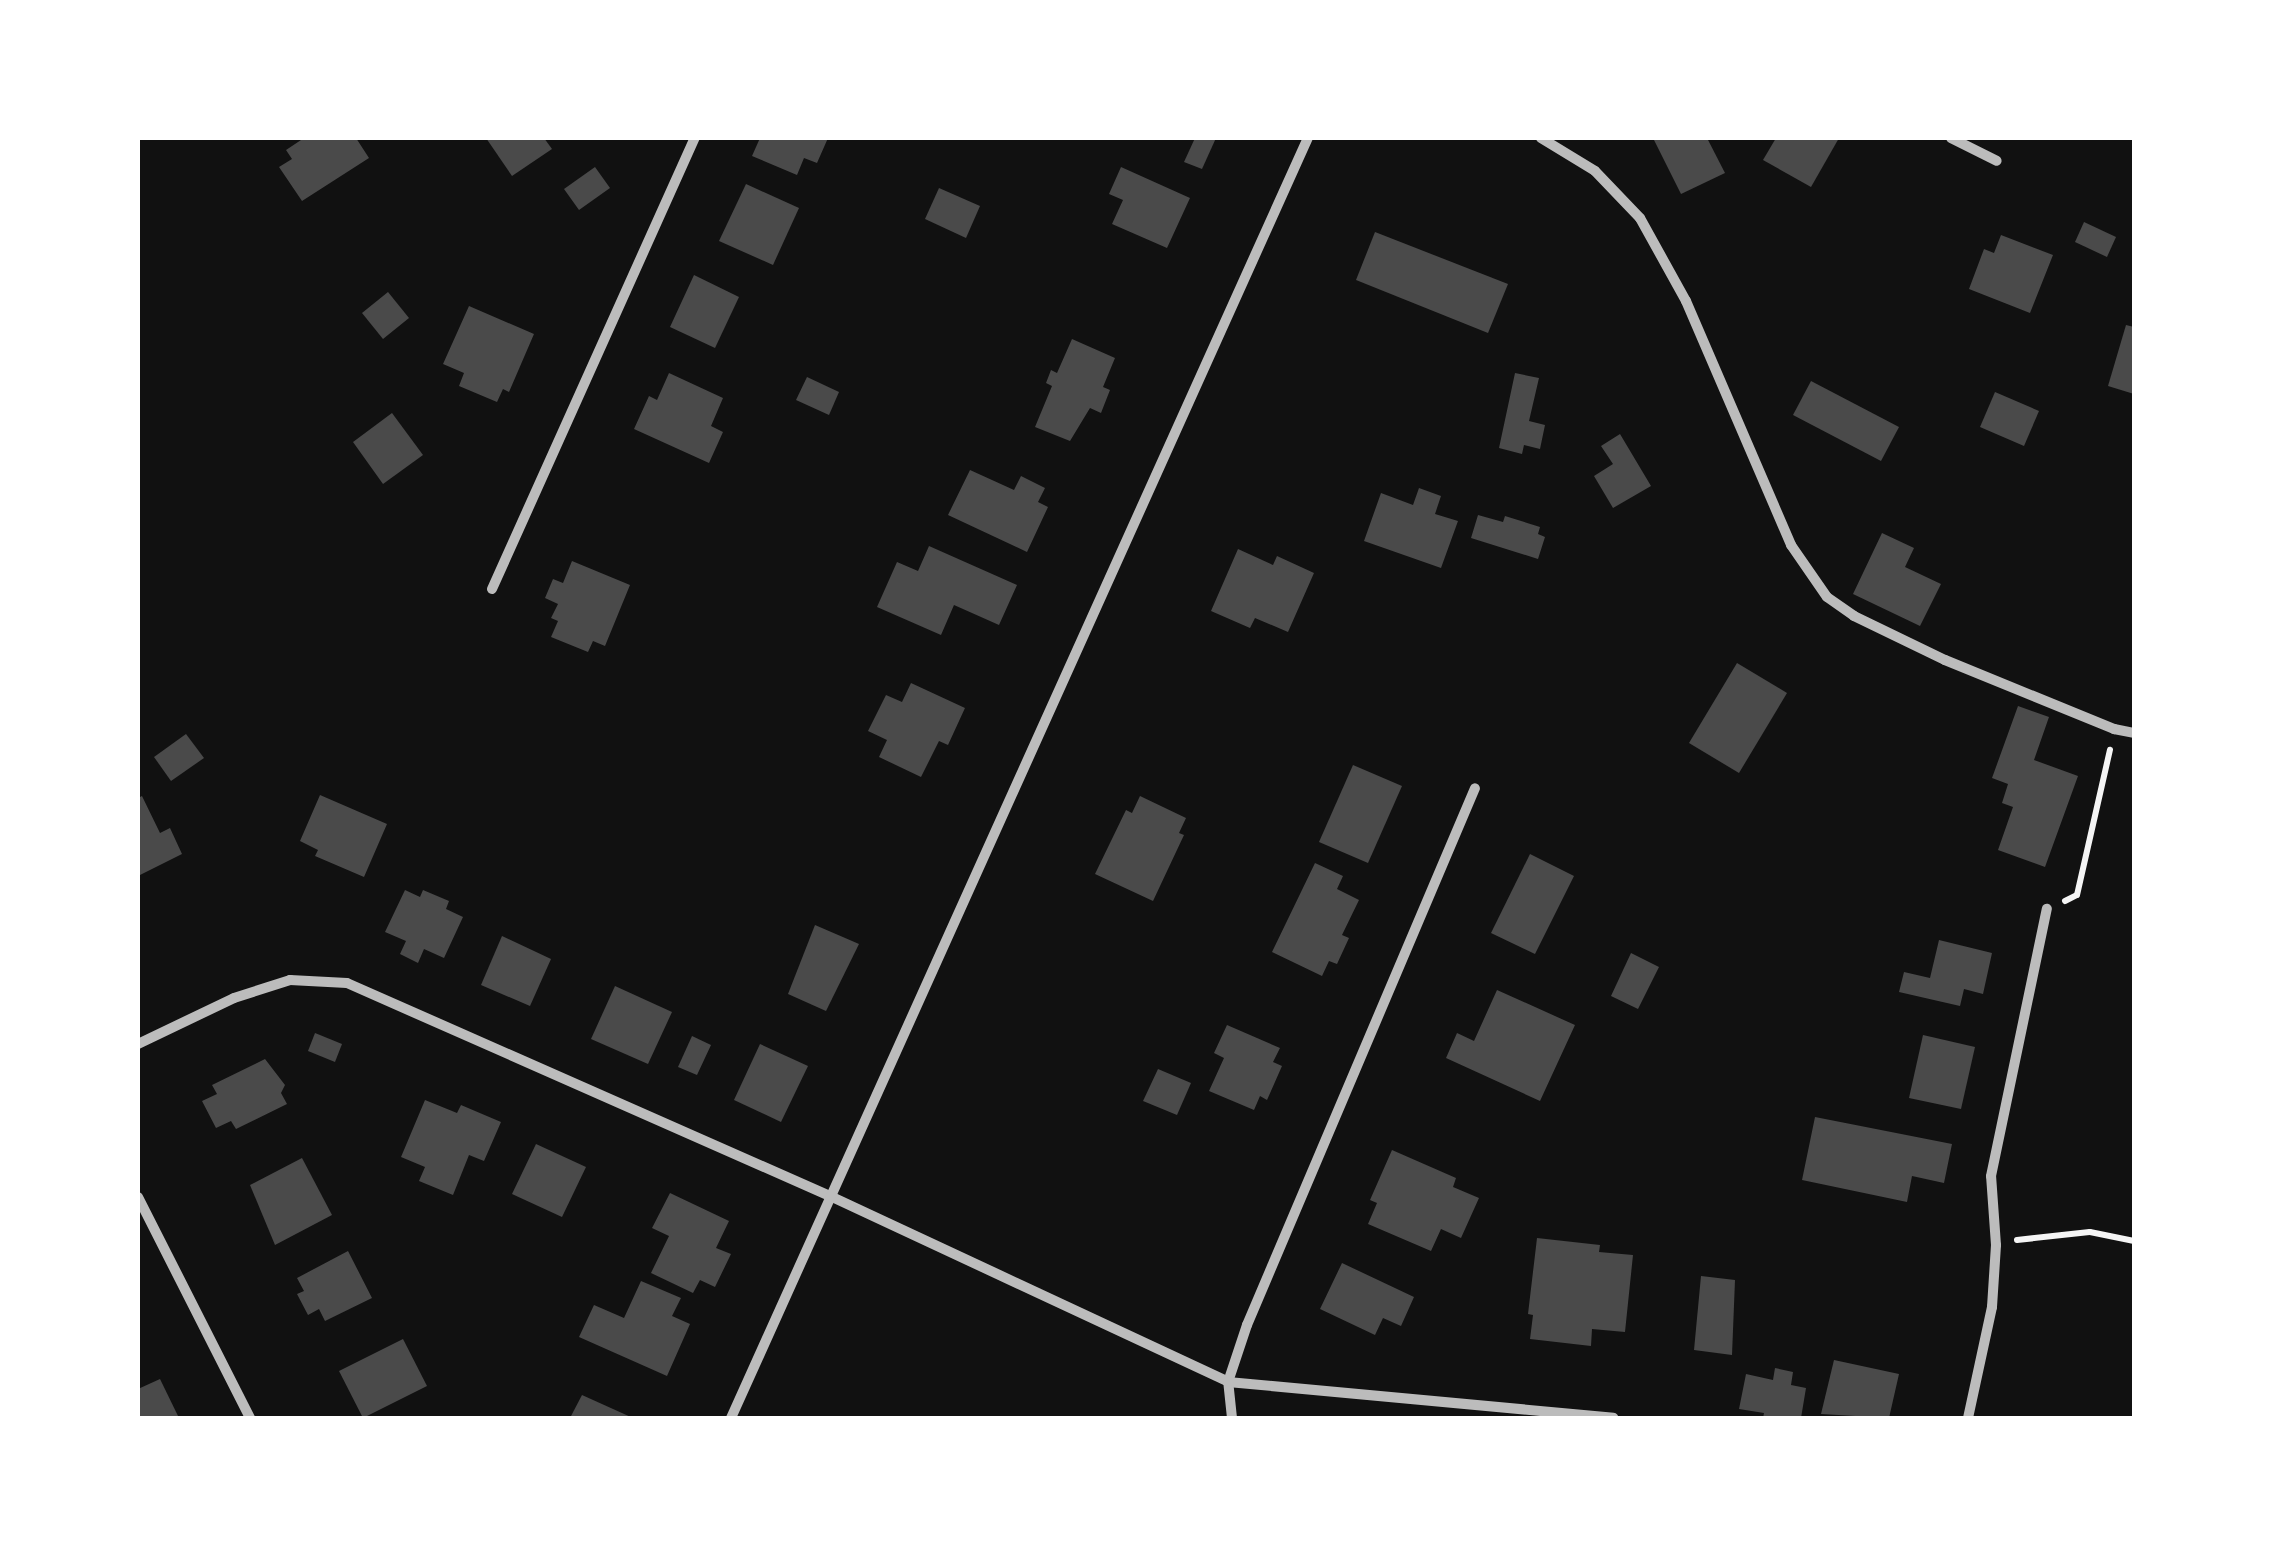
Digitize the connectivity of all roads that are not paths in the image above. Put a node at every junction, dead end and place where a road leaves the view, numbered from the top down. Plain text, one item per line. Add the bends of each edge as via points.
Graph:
1 (694, 138) edge
2 (1308, 138) edge
3 (1541, 138) edge
4 (1951, 138) edge
5 (1997, 161) dead end
6 (492, 589) dead end
7 (2134, 733) edge
8 (1475, 788) dead end
9 (2047, 909) road end
10 (138, 1044) edge
11 (830, 1196) junction
12 (138, 1197) edge
13 (1228, 1382) junction
14 (250, 1418) edge
15 (731, 1418) edge
16 (1232, 1418) edge
17 (1613, 1418) edge
18 (1968, 1418) edge

1 - 6 street
2 - 11 street
3 - 7 street via 1595,170 1640,218 1686,301 1792,545 1827,598 1945,660
4 - 5 street
8 - 13 street
9 - 18 street via 1991,1176 1992,1307
10 - 11 street via 234,998 290,980 347,983
11 - 13 street
11 - 15 street
12 - 14 street
13 - 16 street
13 - 17 street

